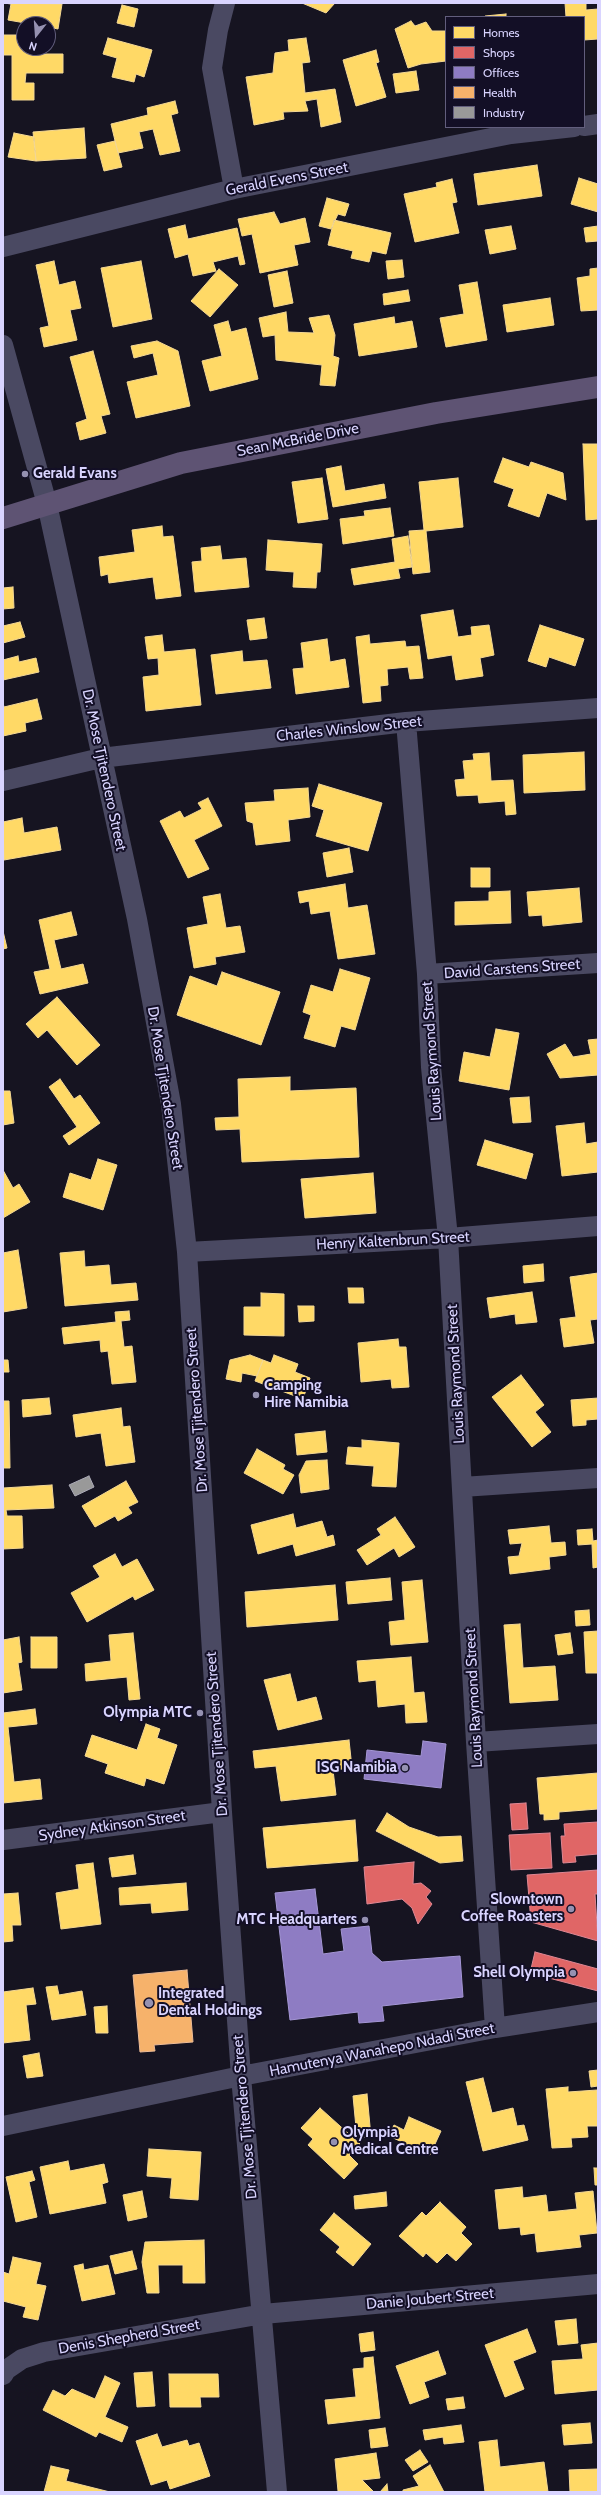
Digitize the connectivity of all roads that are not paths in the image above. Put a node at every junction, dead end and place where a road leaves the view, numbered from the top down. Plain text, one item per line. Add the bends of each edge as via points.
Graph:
1 (225, 3) edge
2 (598, 124) edge
3 (585, 126) edge
4 (565, 128) edge
5 (234, 189) junction
6 (3, 247) edge
7 (3, 345) edge
8 (598, 387) edge
9 (47, 504) junction
10 (3, 518) edge
11 (598, 708) edge
12 (406, 722) junction
13 (101, 758) junction
14 (3, 781) edge
15 (598, 963) edge
16 (427, 974) junction
17 (598, 1226) edge
18 (448, 1238) junction
19 (187, 1252) junction
20 (598, 1478) edge
21 (462, 1488) junction
22 (598, 1734) edge
23 (476, 1742) junction
24 (222, 1812) junction
25 (3, 1840) edge
26 (598, 2012) edge
27 (495, 2028) junction
28 (241, 2076) junction
29 (3, 2126) edge
30 (598, 2284) edge
31 (263, 2314) junction
32 (3, 2375) edge
33 (277, 2492) edge

1 - 5 street via 212,68
2 - 3 street
4 - 5 street, Gerald Evens Street via 511,134
5 - 6 street, Gerald Evens Street
7 - 9 street, Dr. Mose Tjitendero Street
8 - 9 main road, Sean McBride Drive via 421,416 196,460
9 - 10 main road, Sean McBride Drive
9 - 13 street, Dr. Mose Tjitendero Street
11 - 12 street, Charles Winslow Street
12 - 13 street, Charles Winslow Street
12 - 16 street, Louis Raymond Street
13 - 14 street
13 - 19 street, Dr. Mose Tjitendero Street via 137,919 171,1104
15 - 16 street, David Carstens Street
16 - 18 street, Louis Raymond Street via 431,1067
17 - 18 street, Henry Kaltenbrun Street
18 - 19 street, Henry Kaltenbrun Street
18 - 21 street, Louis Raymond Street
19 - 24 street, Dr. Mose Tjitendero Street
20 - 21 street
21 - 23 street, Louis Raymond Street
22 - 23 street
23 - 27 street, Louis Raymond Street
24 - 25 street, Sydney Atkinson Street
24 - 28 street, Dr. Mose Tjitendero Street
26 - 27 street, Hamutenya Wanahepo Ndadi Street
27 - 28 street, Hamutenya Wanahepo Ndadi Street
28 - 29 street, Hamutenya Wanahepo Ndadi Street
28 - 31 street, Dr. Mose Tjitendero Street
30 - 31 street, Danie Joubert Street
31 - 32 street, Denis Shepherd Street via 44,2352 22,2359
31 - 33 street, Dr. Mose Tjitendero Street

